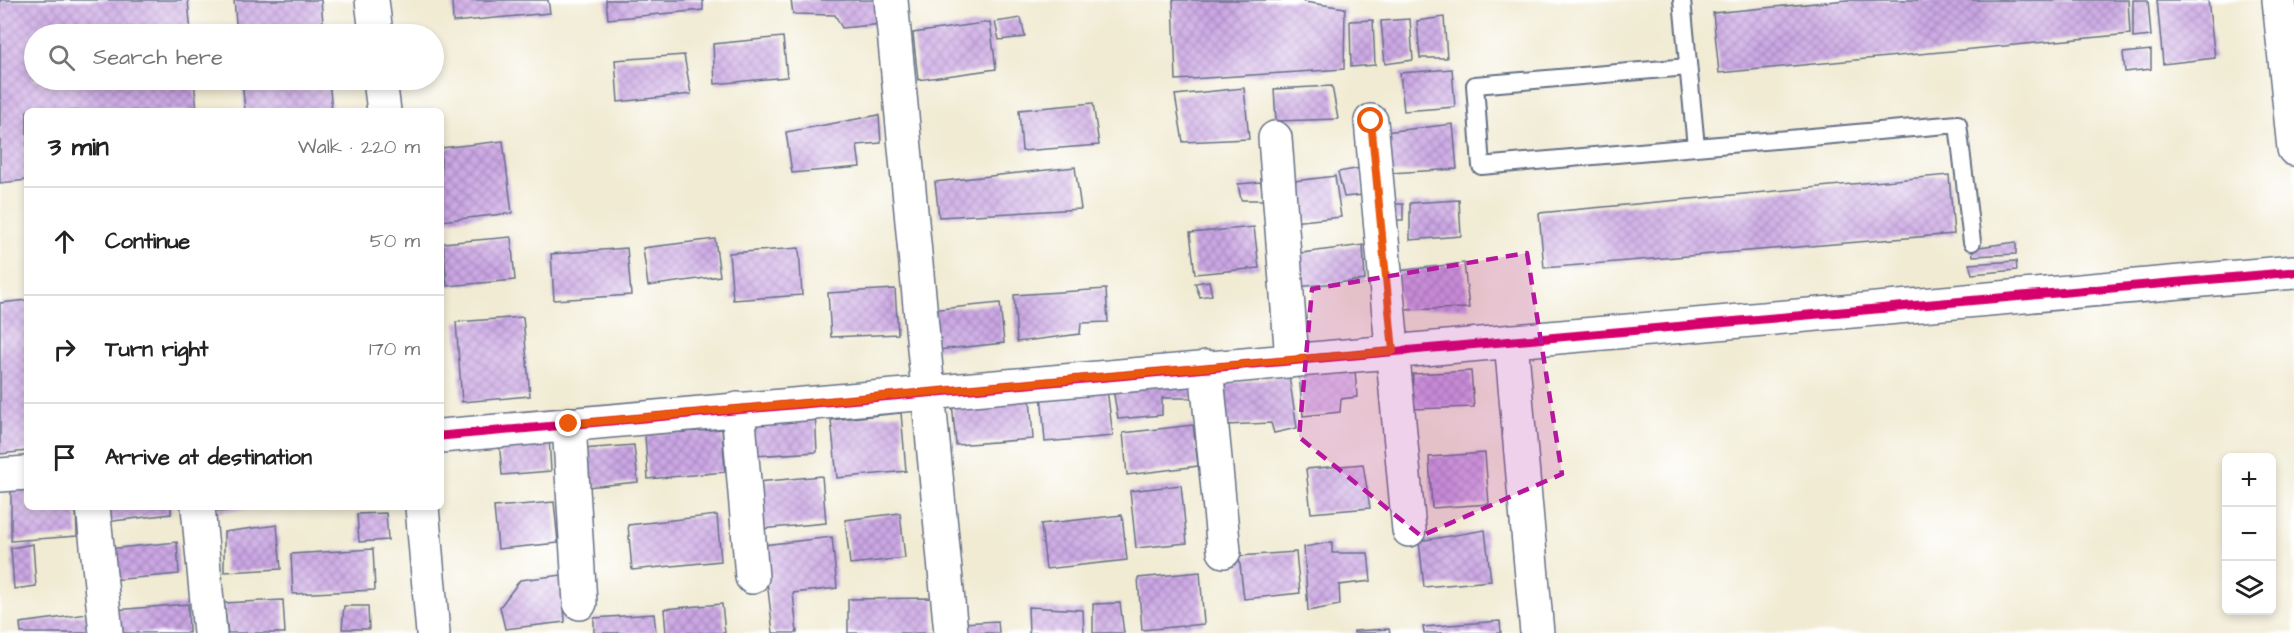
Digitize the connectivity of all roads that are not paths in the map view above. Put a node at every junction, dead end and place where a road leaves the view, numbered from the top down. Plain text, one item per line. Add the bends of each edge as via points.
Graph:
1 (372, 0) edge
2 (891, 0) edge
3 (1682, 0) edge
4 (2284, 1) edge
5 (375, 24) edge
6 (1688, 67) junction
7 (381, 90) edge
8 (384, 108) edge
9 (1371, 121) dead end
10 (1275, 138) dead end
11 (1696, 147) junction
12 (2294, 148) edge
13 (1972, 242) dead end
14 (2294, 272) edge
15 (1511, 341) junction
16 (1393, 351) junction
17 (1292, 360) junction
18 (1206, 367) junction
19 (929, 391) junction
20 (738, 409) junction
21 (569, 424) junction
22 (444, 435) edge
23 (24, 473) edge
24 (0, 475) edge
25 (93, 510) edge
26 (198, 510) edge
27 (422, 510) edge
28 (1408, 530) dead end
29 (1224, 551) dead end
30 (752, 577) dead end
31 (580, 603) dead end
32 (106, 633) edge
33 (210, 633) edge
34 (432, 633) edge
35 (951, 633) edge
36 (1537, 633) edge

1 - 5 street
2 - 19 street
3 - 6 lane
4 - 12 street
6 - 11 lane
6 - 11 lane via 1475,85 1481,166
7 - 8 street
9 - 16 street
10 - 17 street
11 - 13 lane via 1958,124
14 - 15 street
15 - 16 street
15 - 36 street
16 - 17 street
16 - 28 street
17 - 18 street
18 - 19 street
18 - 29 street
19 - 20 street
19 - 35 street
20 - 21 street
20 - 30 street
21 - 22 street
21 - 31 street
23 - 24 street
25 - 32 street
26 - 33 street
27 - 34 street

